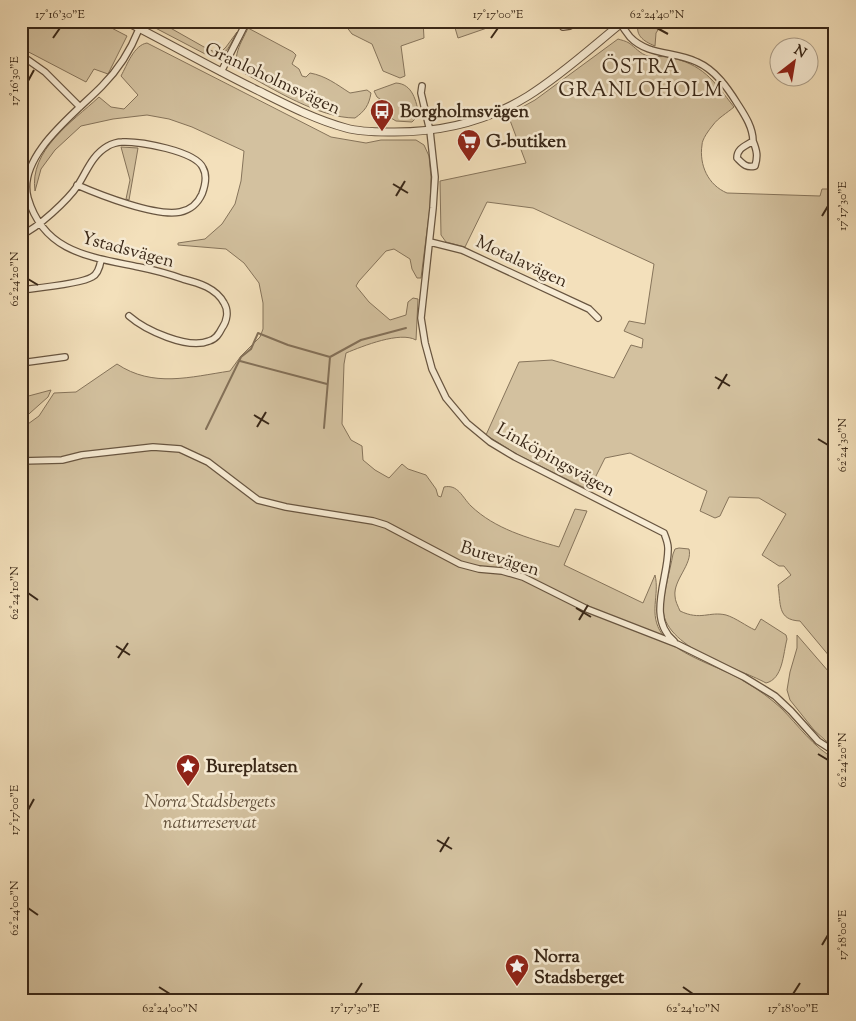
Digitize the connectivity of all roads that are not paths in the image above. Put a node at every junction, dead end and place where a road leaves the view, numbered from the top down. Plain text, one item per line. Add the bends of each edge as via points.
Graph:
1 (125, 21) edge
2 (247, 21) edge
3 (576, 21) edge
4 (621, 22) edge
5 (562, 27) dead end
6 (139, 29) junction
7 (21, 55) edge
8 (221, 72) junction
9 (422, 86) dead end
10 (80, 107) junction
11 (430, 131) junction
12 (753, 141) junction
13 (24, 181) edge
14 (77, 185) junction
15 (39, 223) junction
16 (21, 234) edge
17 (430, 242) junction
18 (101, 260) junction
19 (21, 290) edge
20 (129, 316) dead end
21 (598, 318) dead end
22 (65, 356) dead end
23 (21, 363) edge
24 (21, 461) edge
25 (678, 644) junction
26 (835, 752) edge

1 - 6 street, Granloholmsvägen
2 - 8 street
3 - 5 street
4 - 11 street, Granloholmsvägen via 528,96 496,113
4 - 12 street via 630,37 641,45 699,62 711,72 742,110
6 - 8 street, Granloholmsvägen
6 - 10 street, Ystadsvägen via 112,75
7 - 10 street via 45,72
8 - 11 street, Granloholmsvägen via 313,117 344,128 379,132
9 - 11 street
10 - 13 street, Ystadsvägen via 44,144
11 - 17 street, Linköpingsvägen via 435,177
12 - 12 street via 737,154 744,166 755,166 758,158
13 - 15 street, Ystadsvägen
14 - 14 street via 96,155 121,142 186,154 203,167 205,179 196,204 174,213 119,201
14 - 15 street
15 - 16 street via 34,229
15 - 18 street, Ystadsvägen via 62,245
17 - 21 street, Motalavägen via 462,250 589,309
17 - 25 street, Linköpingsvägen via 421,318 432,369 446,398 467,423 490,442 664,533 668,561 660,615 667,635
18 - 19 street via 93,277
18 - 20 street, Ystadsvägen via 158,271 201,284 219,295 227,316 225,325 215,338 200,344 163,335
22 - 23 street
24 - 25 street, Burevägen via 62,460 159,447 180,449 208,462 258,500 373,520 460,564 523,577 587,609
25 - 26 street, Burevägen via 771,694 818,741

